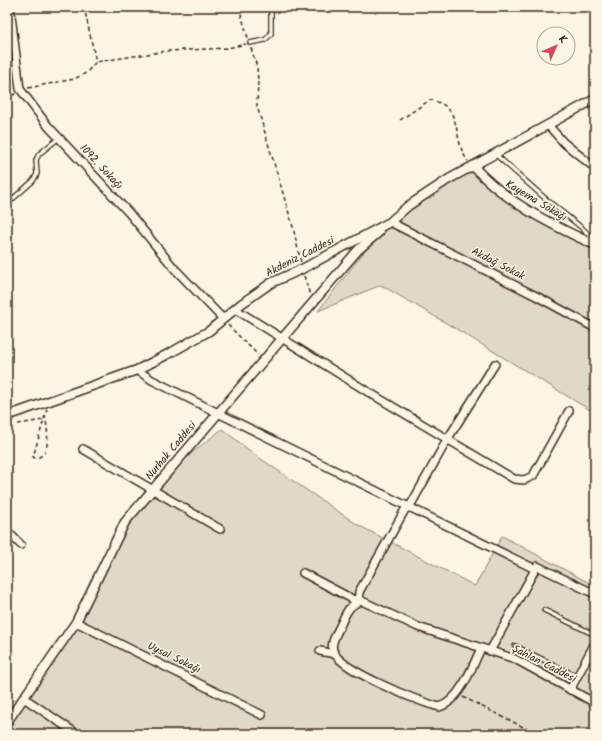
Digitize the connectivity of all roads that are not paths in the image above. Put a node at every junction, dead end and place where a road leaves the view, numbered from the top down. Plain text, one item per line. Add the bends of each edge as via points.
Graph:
1 (10, 7) edge
2 (271, 7) edge
3 (250, 43) road end
4 (595, 99) edge
5 (548, 125) junction
6 (59, 138) junction
7 (496, 154) junction
8 (473, 166) junction
9 (595, 168) edge
10 (7, 204) edge
11 (390, 222) junction
12 (595, 241) edge
13 (595, 245) edge
14 (235, 309) junction
15 (223, 319) junction
16 (595, 328) edge
17 (282, 339) junction
18 (495, 364) dead end
19 (137, 370) junction
20 (569, 411) dead end
21 (218, 413) junction
22 (8, 415) edge
23 (447, 440) junction
24 (84, 448) dead end
25 (152, 491) junction
26 (408, 507) junction
27 (220, 529) dead end
28 (7, 531) edge
29 (21, 545) dead end
30 (535, 569) junction
31 (303, 573) dead end
32 (595, 594) edge
33 (358, 602) junction
34 (544, 610) dead end
35 (76, 622) junction
36 (595, 635) edge
37 (595, 643) edge
38 (515, 646) dead end
39 (481, 648) junction
40 (320, 651) dead end
41 (490, 651) junction
42 (335, 654) junction
43 (578, 676) junction
44 (570, 690) junction
45 (24, 698) junction
46 (595, 704) edge
47 (262, 715) dead end
48 (7, 722) edge
49 (77, 734) edge

1 - 6 street, 1092. Sokağı via 20,90
2 - 3 lane via 271,34 265,40
4 - 5 street, Akdeniz Caddesi
5 - 7 street, Akdeniz Caddesi
5 - 9 street via 564,143
6 - 10 lane via 39,154 36,160 37,174 33,181
6 - 15 street, 1092. Sokağı via 129,213 174,268
7 - 8 street, Akdeniz Caddesi
7 - 12 lane
8 - 11 street, Akdeniz Caddesi via 408,206
8 - 13 street, Kayema Sokağı via 489,184 514,202 558,228
11 - 14 street, Akdeniz Caddesi via 271,283
11 - 16 street, Akdağ Sokak
11 - 17 street, Nurhak Caddesi via 358,250
14 - 15 street, Akdeniz Caddesi
14 - 17 street
15 - 19 street, Akdeniz Caddesi via 209,331
17 - 21 street, Nurhak Caddesi
17 - 23 street
18 - 23 street
19 - 21 street
19 - 22 street, Akdeniz Caddesi
20 - 23 street via 533,476 528,480 514,479
21 - 25 street, Nurhak Caddesi
21 - 26 street
23 - 26 street
24 - 25 street
25 - 27 street
25 - 35 street, Nurhak Caddesi via 125,522
26 - 30 street
26 - 33 street via 359,592
28 - 29 street
30 - 32 street via 537,566
30 - 41 street
31 - 33 street, Şahlan Caddesi
33 - 39 street, Şahlan Caddesi via 362,601 418,627
33 - 42 street via 347,611 332,646
34 - 36 lane
35 - 45 street, Nurhak Caddesi
35 - 47 street, Uysal Sokağı
37 - 43 street
38 - 43 lane
39 - 41 street, Şahlan Caddesi
39 - 42 street via 468,677 456,694 448,703 439,707 419,701 358,673
40 - 42 street
41 - 44 street, Şahlan Caddesi via 515,659
43 - 44 street
44 - 46 street, Şahlan Caddesi
45 - 48 street, Nurhak Caddesi
45 - 49 street

